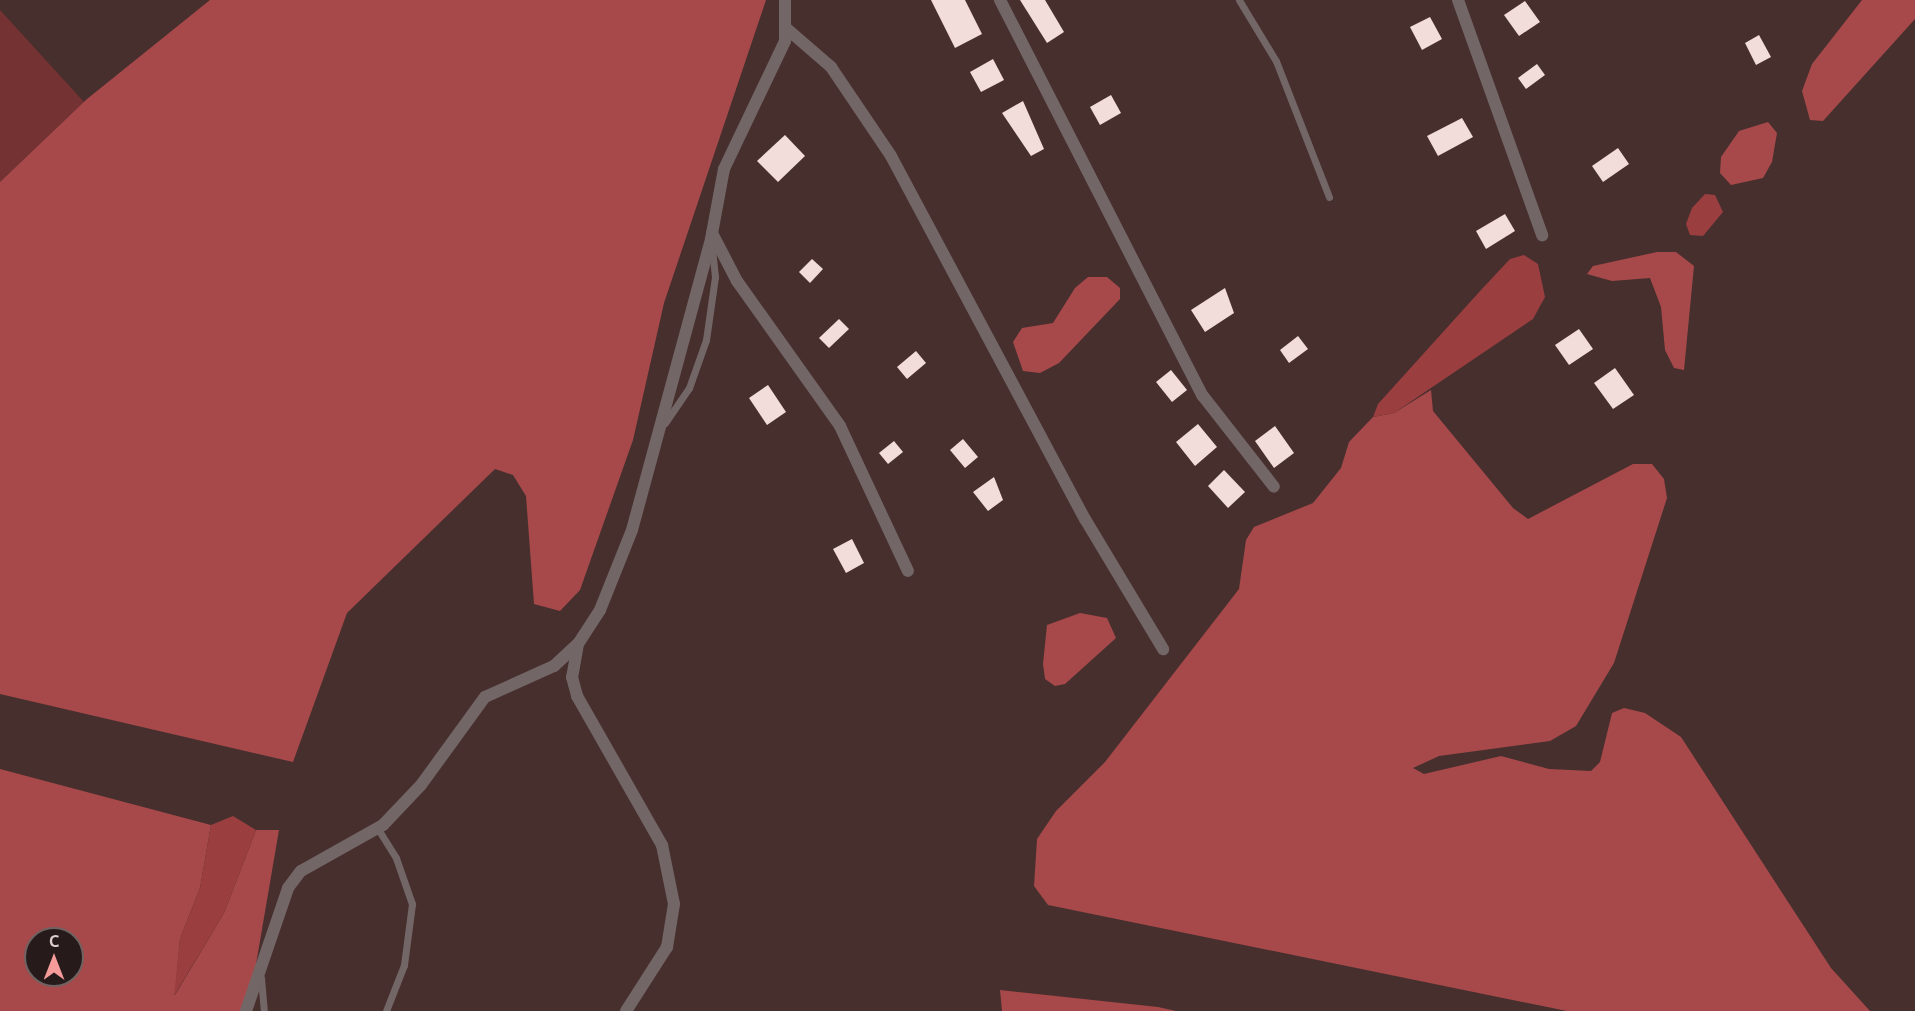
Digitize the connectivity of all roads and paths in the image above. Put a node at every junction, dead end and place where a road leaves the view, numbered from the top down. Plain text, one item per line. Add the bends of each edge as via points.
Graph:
1 (786, 0) edge
2 (1000, 0) edge
3 (1239, 0) edge
4 (1458, 0) edge
5 (786, 28) junction
6 (1329, 197) dead end
7 (1542, 235) dead end
8 (711, 236) junction
9 (657, 435) junction
10 (1274, 487) dead end
11 (908, 571) dead end
12 (578, 644) junction
13 (1163, 649) dead end
14 (378, 829) junction
15 (261, 978) junction
16 (246, 1011) edge
17 (264, 1011) edge
18 (386, 1011) edge
19 (626, 1011) edge

1 - 5 street
2 - 10 street via 1203,396
3 - 6 lane via 1276,61
4 - 7 street
5 - 8 street via 778,56 724,169
5 - 13 street via 831,68 891,156 1085,519
8 - 9 street
8 - 9 lane via 715,277 706,340 689,388
8 - 11 street via 743,290 840,426
9 - 12 street via 632,530 600,610
12 - 14 street via 554,666 485,697 421,785
12 - 19 street via 572,677 577,696 662,845 674,904 667,947
14 - 15 street via 317,857 301,871 288,888
14 - 18 lane via 396,858 412,904 405,965
15 - 16 street
15 - 17 lane

